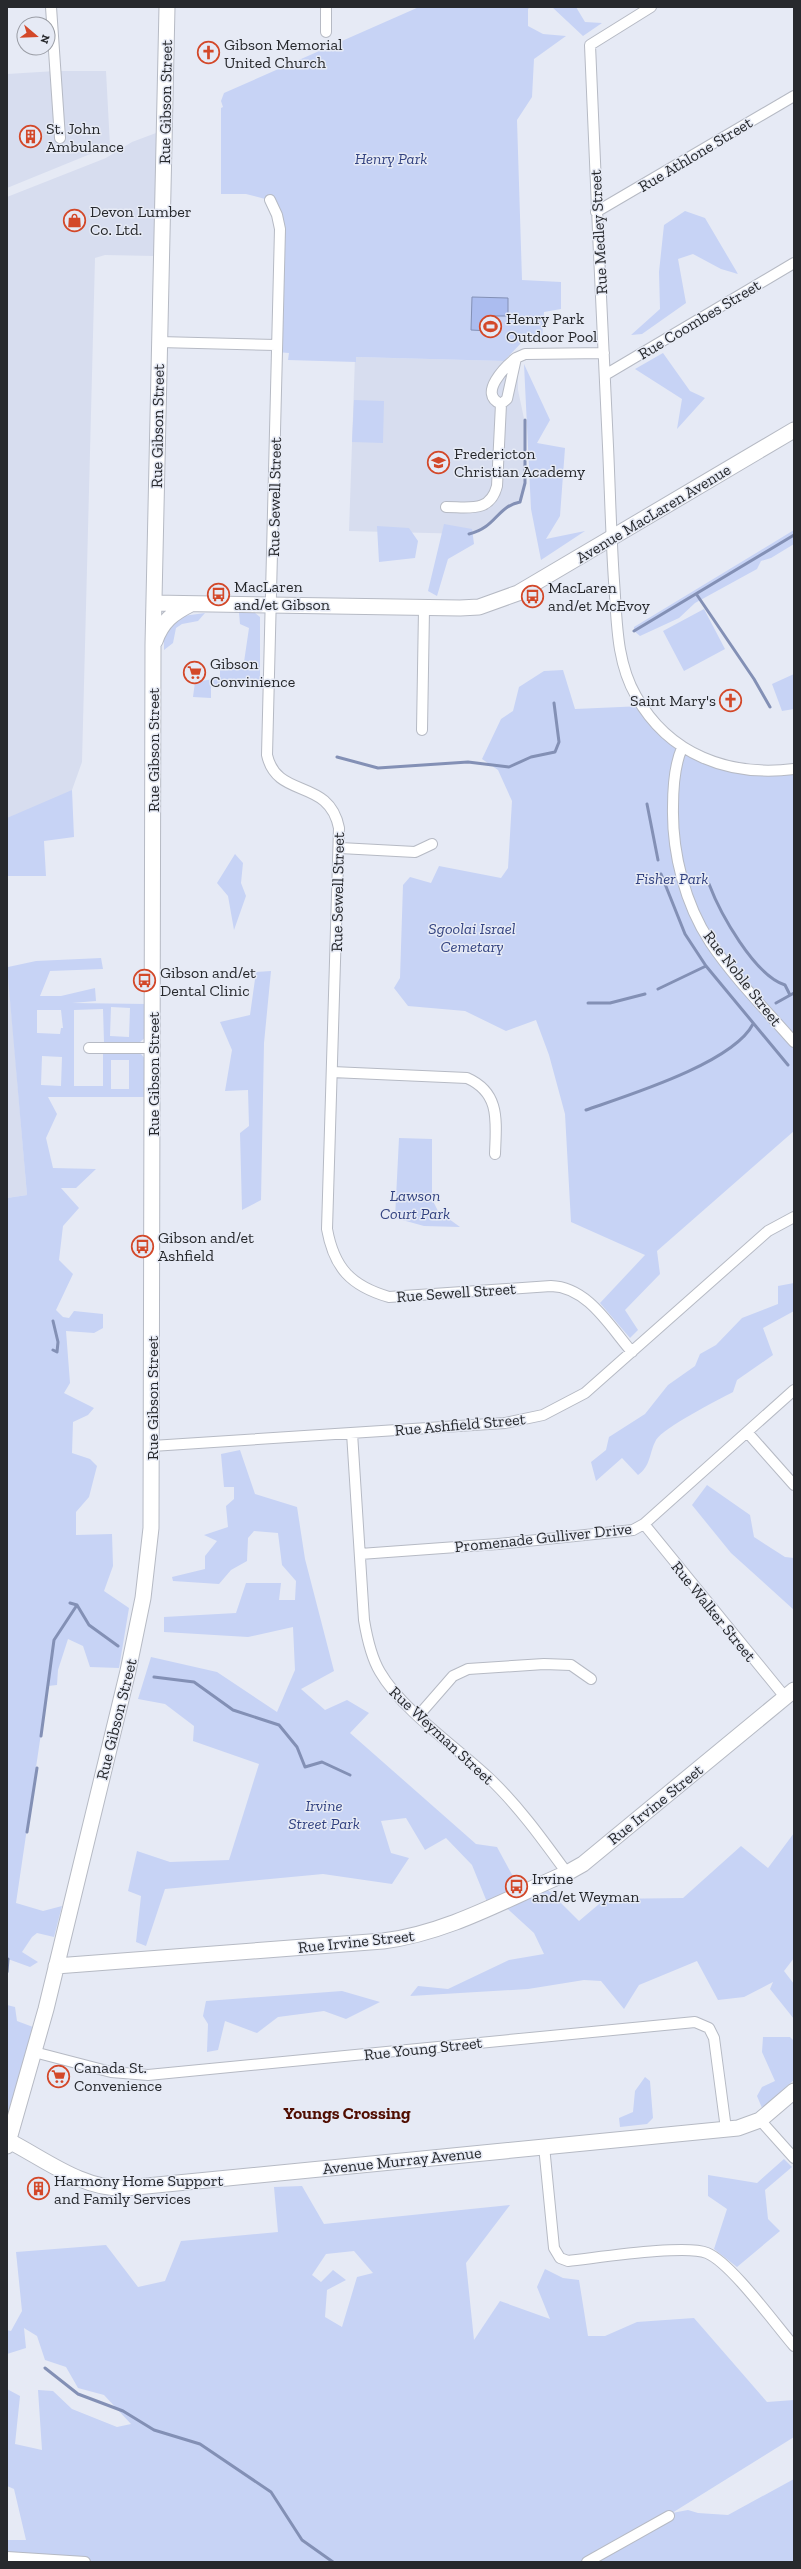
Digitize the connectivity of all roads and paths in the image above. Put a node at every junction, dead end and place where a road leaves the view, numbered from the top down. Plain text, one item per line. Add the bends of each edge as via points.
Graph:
1 (51, 7) edge
2 (167, 7) edge
3 (326, 7) edge
4 (651, 7) edge
5 (326, 32) dead end
6 (794, 96) edge
7 (60, 138) dead end
8 (270, 200) dead end
9 (596, 212) junction
10 (794, 263) edge
11 (159, 342) junction
12 (276, 345) junction
13 (604, 353) junction
14 (516, 358) junction
15 (605, 375) junction
16 (501, 404) junction
17 (794, 430) edge
18 (446, 507) dead end
19 (612, 538) junction
20 (196, 602) junction
21 (154, 603) junction
22 (272, 604) junction
23 (424, 609) junction
24 (153, 645) junction
25 (422, 730) dead end
26 (682, 748) junction
27 (794, 768) edge
28 (432, 844) dead end
29 (340, 848) junction
30 (794, 1042) edge
31 (89, 1048) dead end
32 (152, 1048) junction
33 (332, 1072) junction
34 (495, 1154) dead end
35 (794, 1217) edge
36 (632, 1352) junction
37 (794, 1390) edge
38 (747, 1432) junction
39 (352, 1433) junction
40 (152, 1446) junction
41 (794, 1485) edge
42 (644, 1524) junction
43 (360, 1554) junction
44 (591, 1679) dead end
45 (790, 1693) edge
46 (419, 1715) junction
47 (567, 1873) junction
48 (56, 1966) junction
49 (34, 2052) junction
50 (794, 2091) edge
51 (760, 2120) junction
52 (726, 2129) junction
53 (8, 2143) edge
54 (544, 2146) junction
55 (794, 2158) edge
56 (794, 2346) edge
57 (669, 2516) dead end
58 (7, 2557) edge
59 (85, 2562) edge
60 (587, 2562) edge

1 - 7 street
2 - 11 street, Rue Gibson Street
3 - 5 street
4 - 9 street, Rue Medley Street via 590,45
6 - 9 street, Rue Athlone Street
8 - 12 street, Rue Sewell Street via 280,229
9 - 13 street, Rue Medley Street
10 - 15 street, Rue Coombes Street
11 - 12 street
11 - 21 street, Rue Gibson Street
12 - 22 street, Rue Sewell Street
13 - 14 street via 525,354
13 - 15 street, Rue Medley Street
14 - 16 street via 507,398
14 - 16 street via 494,381 494,398
15 - 19 street, Rue Medley Street
16 - 18 street via 497,486 494,497 483,506
17 - 19 street, Avenue MacLaren Avenue
19 - 23 street, Avenue MacLaren Avenue via 518,593 497,602 479,607
19 - 26 street, Rue Medley Street via 617,630 627,678 647,713
20 - 21 street, Avenue MacLaren Avenue
20 - 22 street, Avenue MacLaren Avenue
20 - 24 street via 168,617
21 - 24 street, Rue Gibson Street
22 - 23 street, Avenue MacLaren Avenue
22 - 29 street, Rue Sewell Street via 267,755 269,764 279,778 314,793 327,802 338,819
23 - 25 street
24 - 32 street, Rue Gibson Street
26 - 27 street via 715,763 736,769 756,771
26 - 30 street, Rue Noble Street via 677,759 672,826 678,864 686,891 710,942
28 - 29 street via 416,852
29 - 33 street, Rue Sewell Street
31 - 32 street
32 - 40 street, Rue Gibson Street
33 - 34 street via 467,1078 478,1083 488,1092 493,1105
33 - 36 street, Rue Sewell Street via 327,1229 335,1259 345,1273 357,1284 389,1297 561,1286 579,1293 587,1300
35 - 36 street, Rue Ashfield Street via 768,1231
36 - 39 street, Rue Ashfield Street via 585,1393 543,1415 505,1423
37 - 38 street, Promenade Gulliver Drive
38 - 41 street
38 - 42 street, Promenade Gulliver Drive
39 - 40 street, Rue Ashfield Street
39 - 43 street, Rue Weyman Street
40 - 48 street, Rue Gibson Street via 151,1528 137,1628
42 - 43 street, Promenade Gulliver Drive via 633,1530 498,1544
42 - 45 street, Rue Walker Street
43 - 46 street, Rue Weyman Street via 364,1620 372,1654 391,1689
44 - 46 street via 571,1665 544,1664 468,1669 453,1676
45 - 47 street, Rue Irvine Street via 583,1864
46 - 47 street, Rue Weyman Street via 489,1778 526,1819
47 - 48 street, Rue Irvine Street via 441,1928 404,1938
48 - 49 street, Rue Gibson Street
49 - 52 street, Rue Young Street via 111,2072 148,2075 695,2022 709,2028 714,2038
49 - 53 street, Rue Gibson Street
50 - 51 street, Avenue Murray Avenue
51 - 52 street, Avenue Murray Avenue via 749,2125
51 - 55 street
52 - 54 street, Avenue Murray Avenue
53 - 54 street, Avenue Murray Avenue via 89,2183 113,2188
54 - 56 street via 554,2248 560,2258 568,2260 687,2249 708,2254 726,2267
57 - 60 street
58 - 59 street

